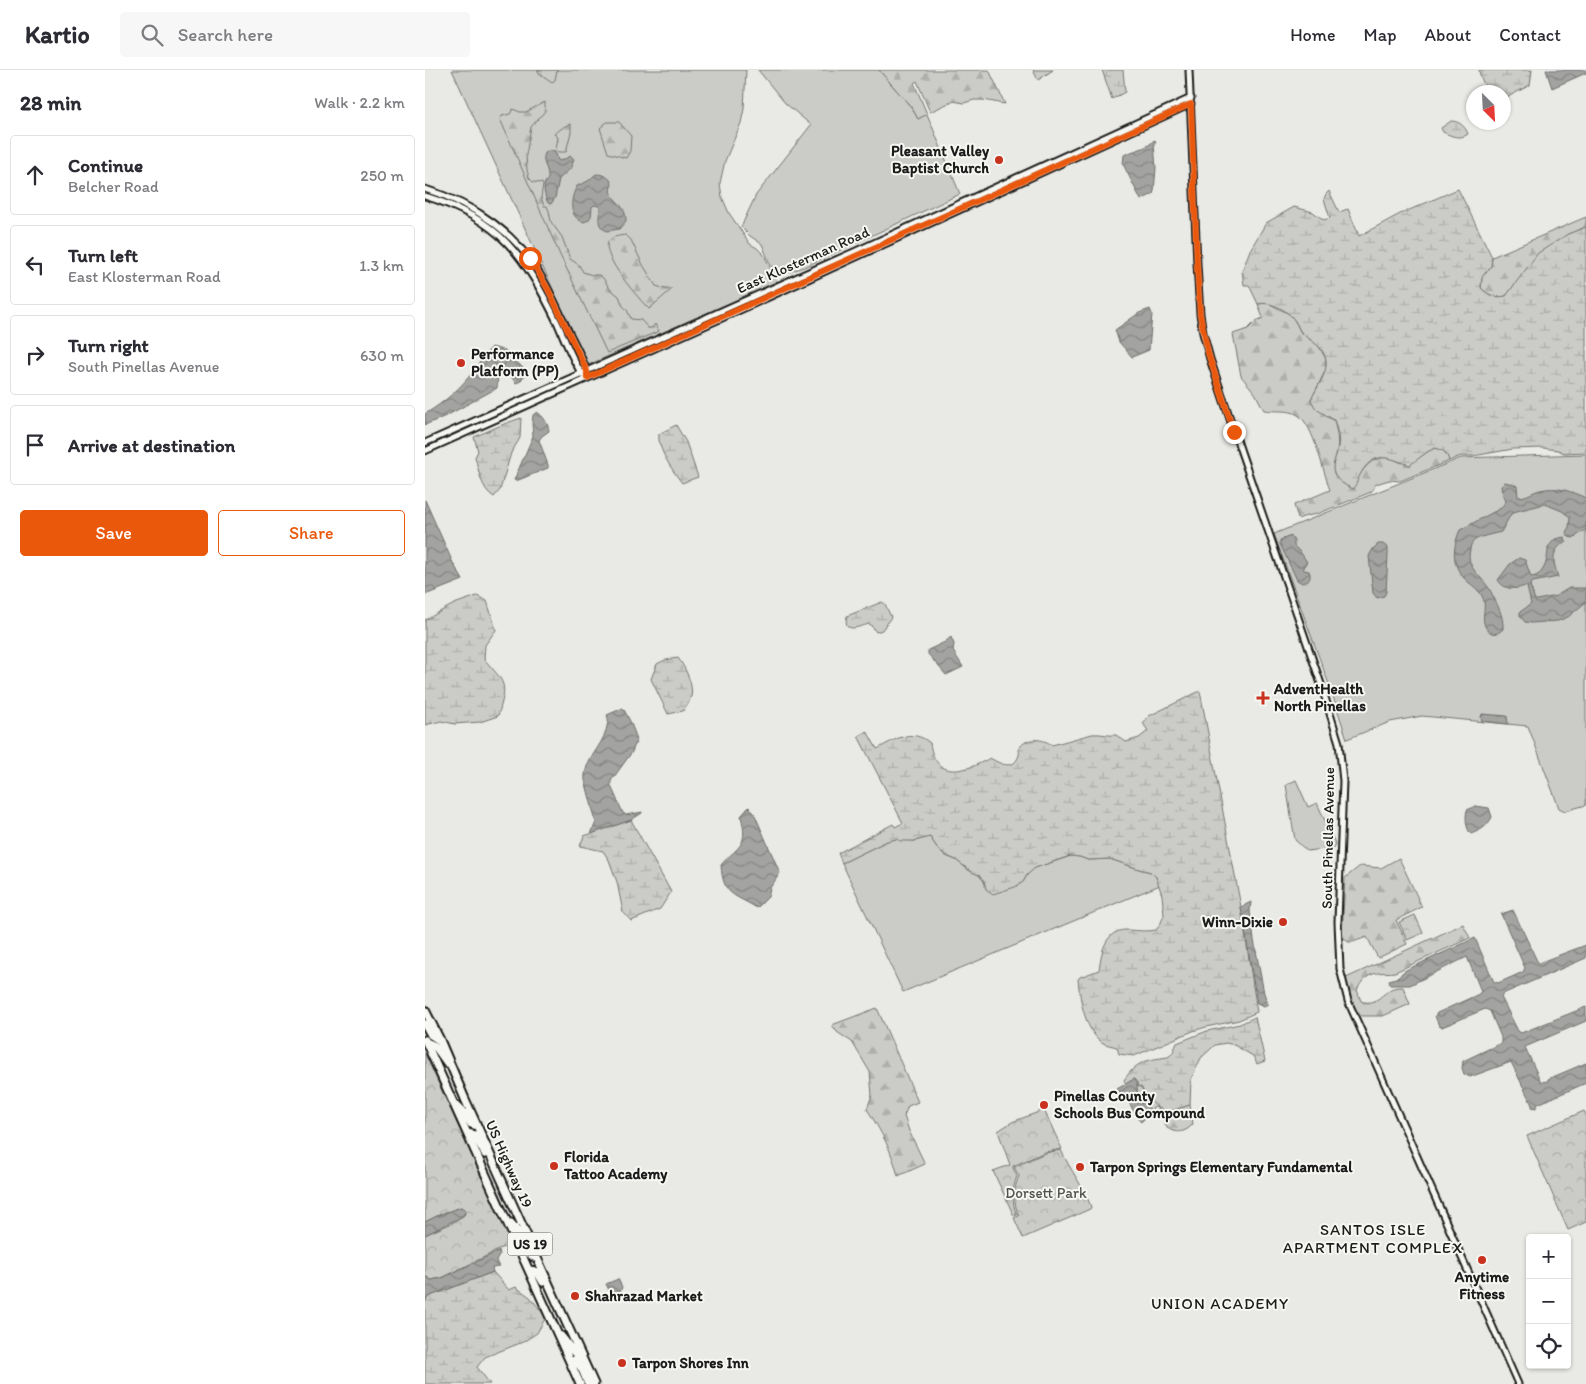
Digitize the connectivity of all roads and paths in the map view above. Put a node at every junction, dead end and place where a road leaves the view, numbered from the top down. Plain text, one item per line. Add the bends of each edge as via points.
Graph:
1 (1189, 70) edge
2 (1191, 101) junction
3 (425, 189) edge
4 (425, 196) edge
5 (584, 372) junction
6 (587, 378) junction
7 (425, 443) edge
8 (425, 451) edge
9 (425, 1010) edge
10 (425, 1024) edge
11 (440, 1040) junction
12 (425, 1041) edge
13 (452, 1069) junction
14 (453, 1103) junction
15 (477, 1126) junction
16 (467, 1133) junction
17 (498, 1173) junction
18 (503, 1213) junction
19 (537, 1258) junction
20 (529, 1270) junction
21 (552, 1292) junction
22 (557, 1332) junction
23 (583, 1359) junction
24 (570, 1360) junction
25 (580, 1384) edge
26 (588, 1384) edge
27 (594, 1384) edge
28 (1519, 1384) edge

1 - 2 main road, South Pinellas Avenue
2 - 5 main road, East Klosterman Road
2 - 6 main road, East Klosterman Road
2 - 28 main road, South Pinellas Avenue via 1203,333 1338,742 1343,781 1339,922 1341,977 1360,1028
3 - 5 main road via 458,201 485,216 530,258 543,279
4 - 5 main road via 474,216 509,245 527,266
5 - 6 main road
5 - 7 main road, East Klosterman Road
6 - 8 main road, East Klosterman Road
9 - 11 highway, US Highway 19 / US 19
10 - 11 highway via 431,1035
11 - 13 highway, US Highway 19 / US 19
12 - 13 highway via 435,1046
12 - 14 highway, US Highway 19 / US 19
13 - 15 highway, US Highway 19 / US 19
14 - 15 highway via 471,1124
14 - 16 highway, US Highway 19 / US 19
15 - 17 highway, US Highway 19 / US 19
16 - 17 highway via 477,1137
16 - 18 highway, US Highway 19 / US 19
17 - 19 highway, US Highway 19 / US 19
18 - 19 highway via 519,1233 527,1251
18 - 20 highway, US Highway 19 / US 19
19 - 21 highway, US Highway 19 / US 19
20 - 21 highway via 537,1272
20 - 22 highway, US Highway 19 / US 19
21 - 23 highway, US Highway 19 / US 19
22 - 23 highway
22 - 24 highway, US Highway 19 / US 19
23 - 27 highway, US Highway 19 / US 19
24 - 25 highway, US Highway 19 / US 19
24 - 26 highway via 580,1365

